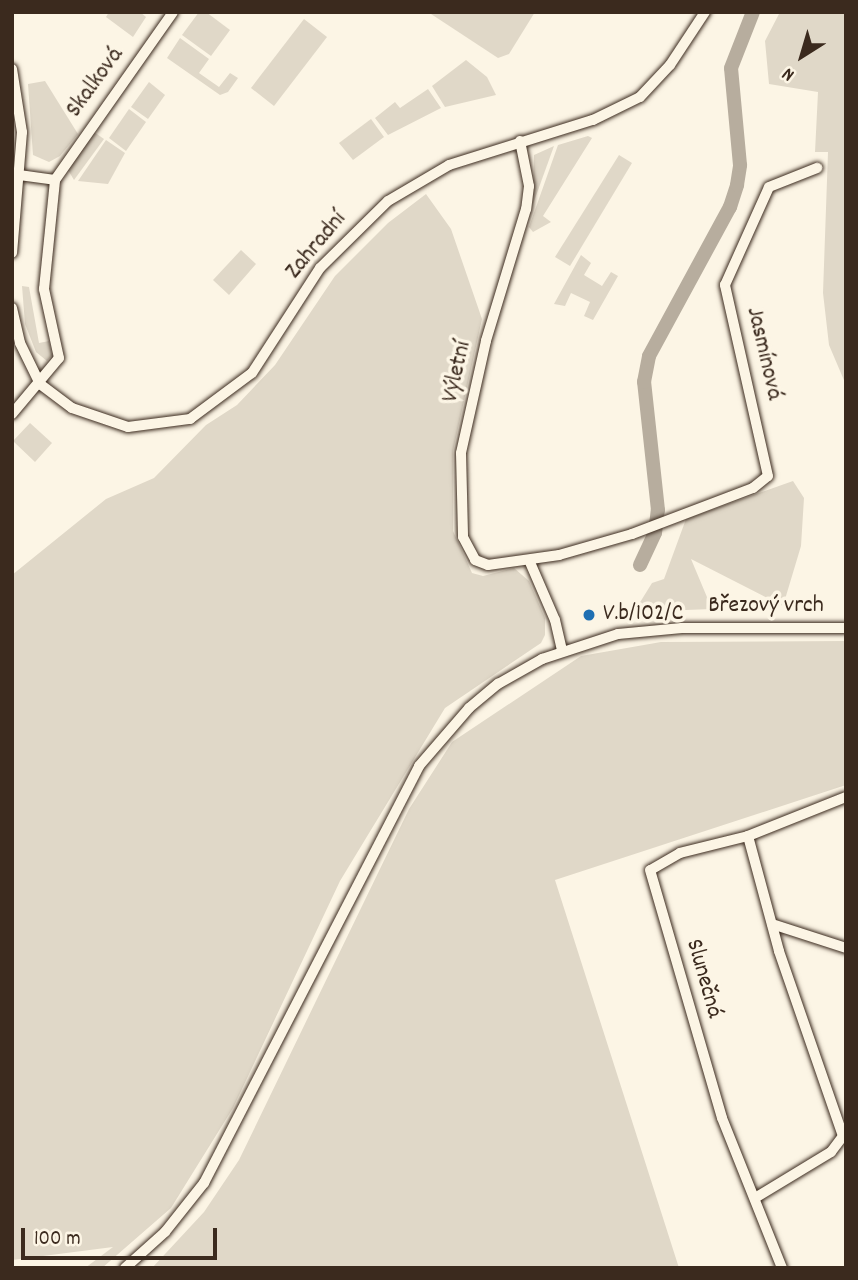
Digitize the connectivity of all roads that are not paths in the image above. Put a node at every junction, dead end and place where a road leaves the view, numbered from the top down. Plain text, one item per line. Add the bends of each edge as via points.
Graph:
1 (173, 12) edge
2 (705, 12) edge
3 (12, 69) edge
4 (520, 141) junction
5 (817, 168) dead end
6 (15, 175) edge
7 (55, 180) junction
8 (12, 253) edge
9 (12, 308) edge
10 (40, 384) junction
11 (12, 414) edge
12 (529, 560) junction
13 (846, 628) edge
14 (562, 650) junction
15 (846, 797) edge
16 (748, 836) junction
17 (772, 925) junction
18 (846, 948) edge
19 (755, 1198) junction
20 (125, 1268) edge
21 (782, 1268) edge

1 - 7 street, Skalková
2 - 4 street, Zahradní via 670,65 640,97 593,120
3 - 6 street via 22,132
4 - 10 street, Zahradní via 449,165 388,201 320,268 252,373 190,419 128,427 72,408
4 - 12 street, Výletní via 529,186 526,209 486,341 461,453 461,518 467,548 482,564
5 - 12 street, Jasmínová via 769,187 725,285 768,476 753,488 664,523
6 - 7 street
6 - 8 street
7 - 10 street, Skalková via 44,289 59,358
9 - 10 street, Zahradní via 20,343
10 - 11 street, Skalková
12 - 14 street via 555,620
13 - 14 street, Březový vrch via 646,630
14 - 20 street, Březový vrch via 498,684 453,722 426,757 204,1183 164,1232
15 - 16 street, Slunečná
16 - 17 street
16 - 19 street, Slunečná via 680,853 650,870 722,1118
17 - 18 street
17 - 19 street via 843,1136 831,1152
19 - 21 street, Slunečná

